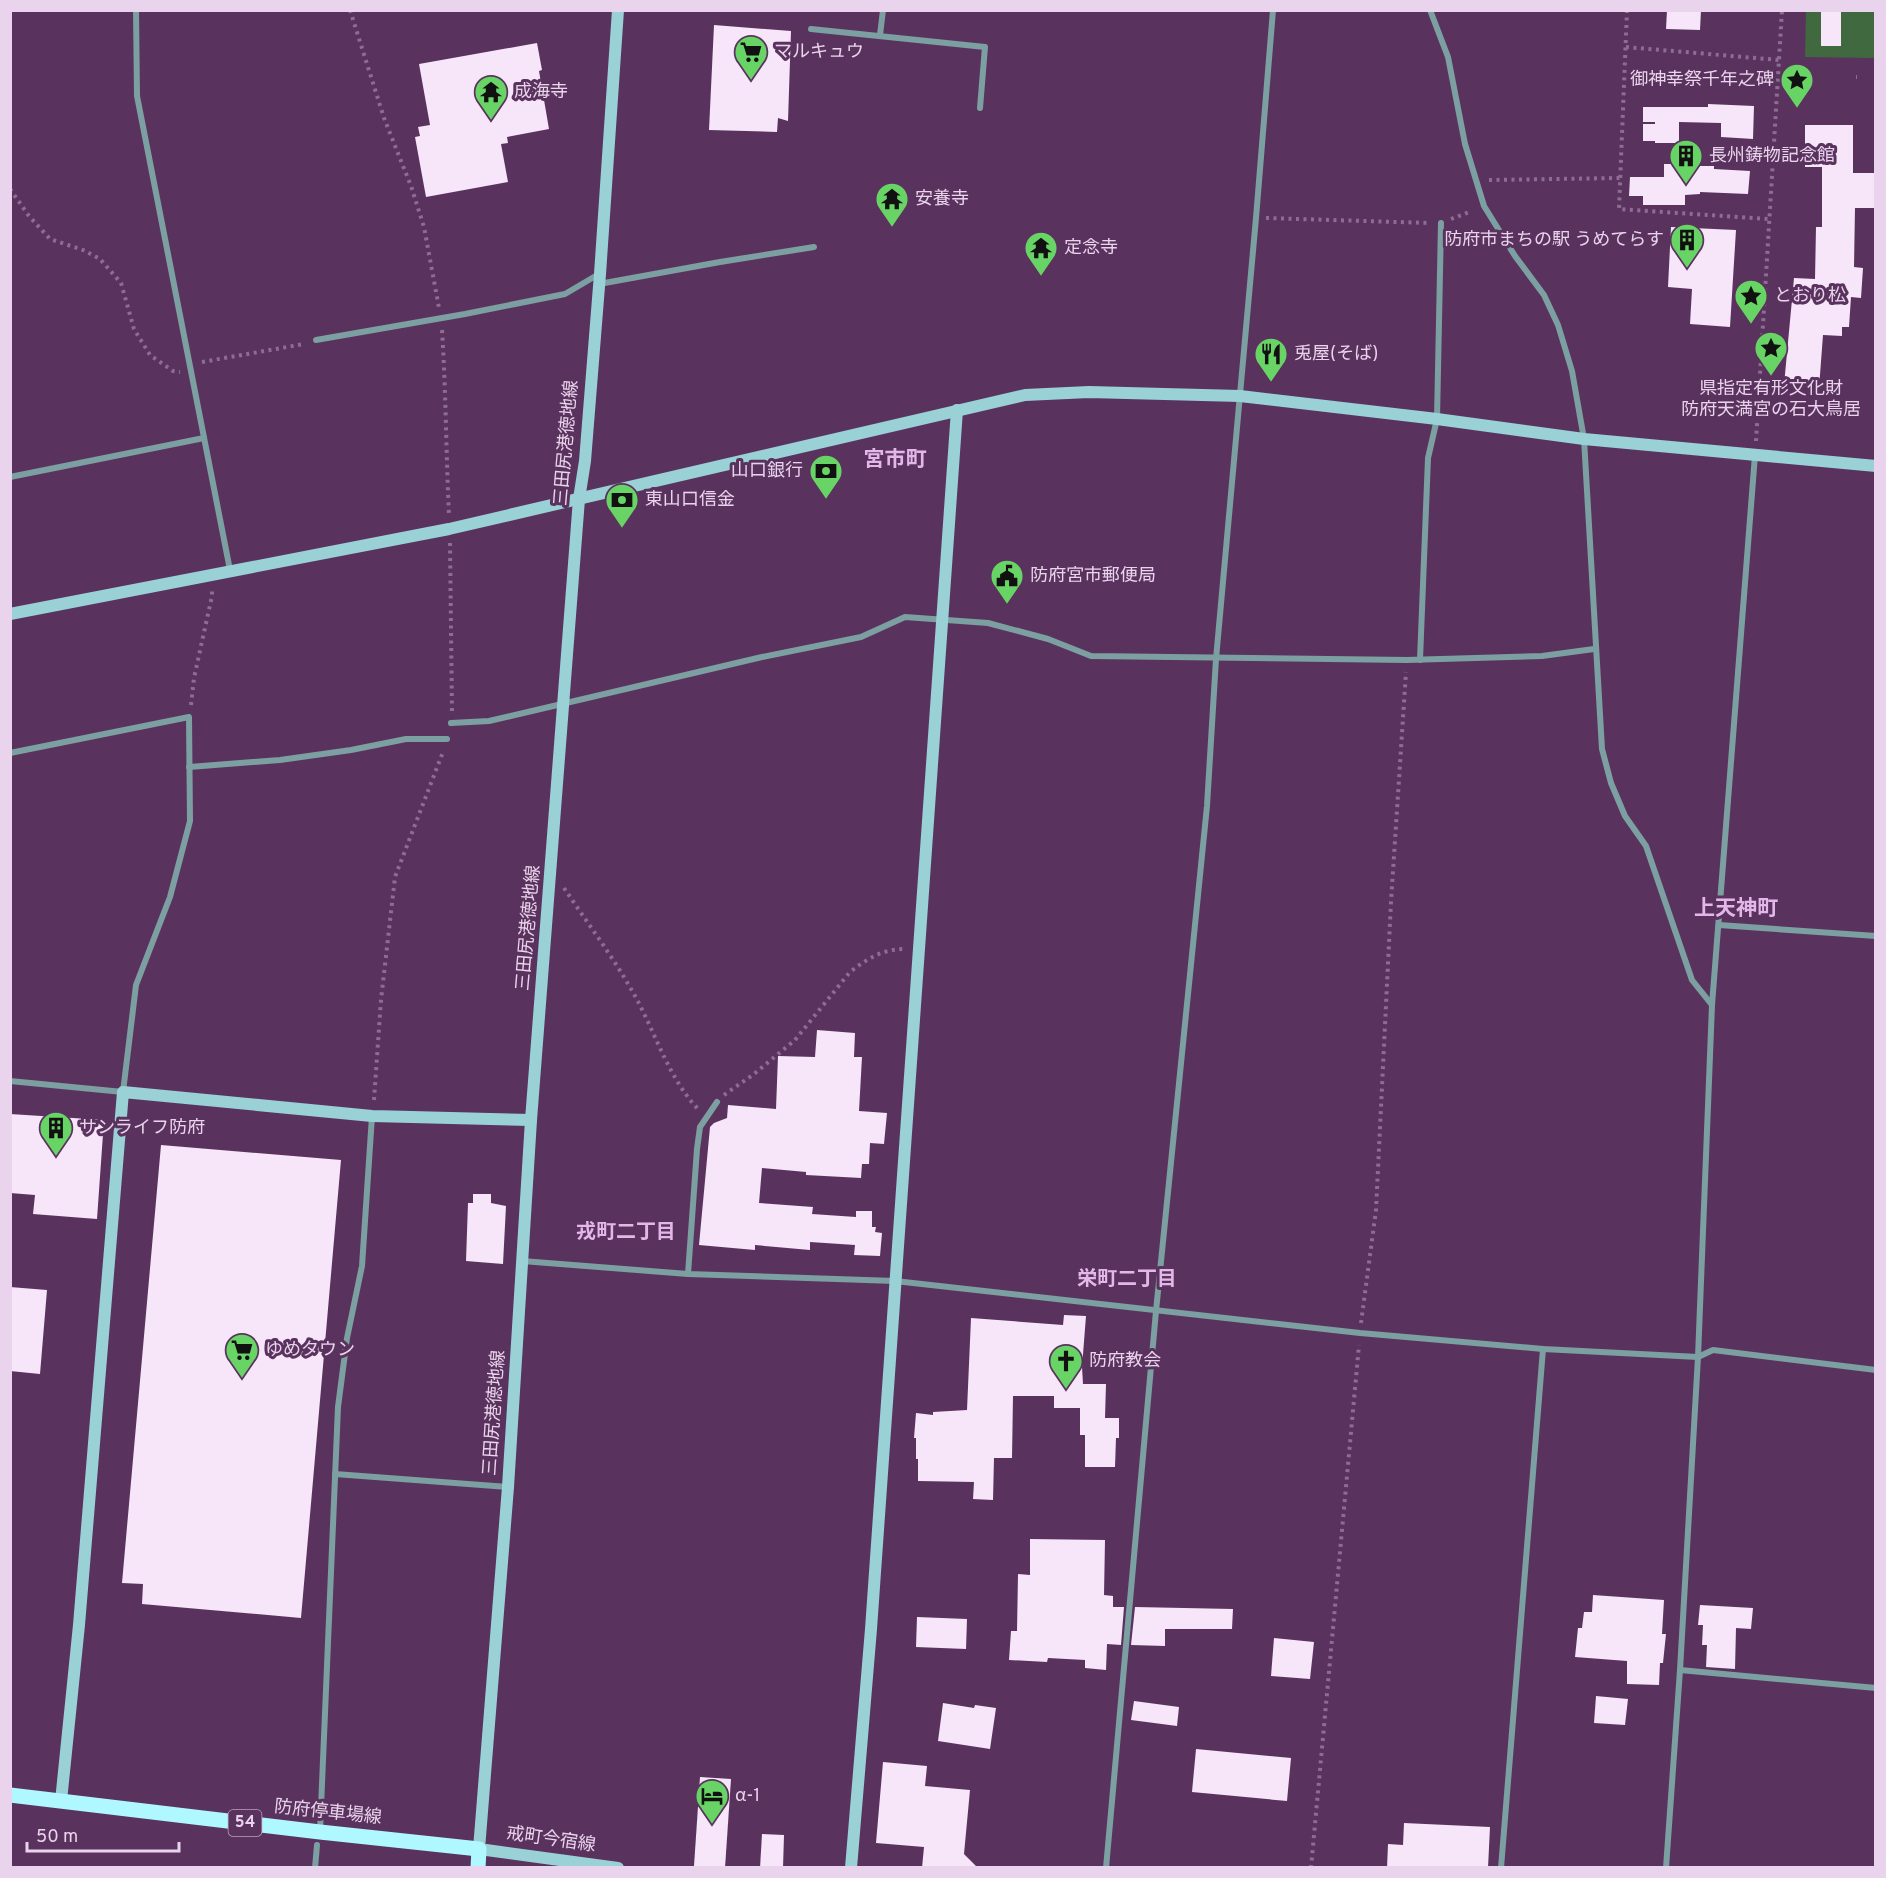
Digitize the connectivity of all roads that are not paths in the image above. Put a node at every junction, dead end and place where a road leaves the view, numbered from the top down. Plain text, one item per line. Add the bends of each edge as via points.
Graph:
1 (136, 10) edge
2 (618, 10) edge
3 (883, 10) edge
4 (1273, 10) edge
5 (1430, 10) edge
6 (811, 28) dead end
7 (880, 35) junction
8 (980, 108) dead end
9 (1441, 223) road end
10 (814, 248) dead end
11 (599, 279) junction
12 (316, 340) road end
13 (1240, 396) junction
14 (957, 410) junction
15 (1437, 419) junction
16 (204, 438) junction
17 (1584, 439) junction
18 (1755, 454) junction
19 (1875, 466) edge
20 (10, 477) edge
21 (579, 499) junction
22 (230, 570) junction
23 (10, 614) edge
24 (944, 620) junction
25 (1594, 649) junction
26 (1216, 659) junction
27 (1420, 660) junction
28 (565, 703) junction
29 (451, 723) road end
30 (447, 739) road end
31 (10, 753) edge
32 (189, 767) junction
33 (1719, 925) junction
34 (1875, 936) edge
35 (1712, 1005) junction
36 (10, 1081) edge
37 (123, 1092) junction
38 (717, 1102) road end
39 (372, 1116) junction
40 (531, 1120) junction
41 (522, 1261) junction
42 (688, 1274) junction
43 (895, 1281) junction
44 (1156, 1311) junction
45 (1543, 1349) junction
46 (1698, 1357) junction
47 (1875, 1370) edge
48 (336, 1474) junction
49 (508, 1487) junction
50 (1680, 1670) junction
51 (1875, 1688) edge
52 (10, 1795) edge
53 (62, 1801) junction
54 (318, 1838) junction
55 (479, 1849) junction
56 (315, 1868) edge
57 (478, 1868) edge
58 (618, 1868) edge
59 (851, 1868) edge
60 (1106, 1868) edge
61 (1500, 1868) edge
62 (1666, 1868) edge

1 - 16 street via 137,96
2 - 11 street, 三田尻港徳地線
3 - 7 street
4 - 13 street
5 - 17 street via 1448,57 1465,144 1484,206 1544,294 1558,325 1572,370
6 - 7 street
7 - 8 street via 985,47
9 - 15 street
10 - 11 street
11 - 12 street via 565,294
11 - 21 street, 三田尻港徳地線
13 - 14 street via 1025,395
13 - 15 street
13 - 26 street
14 - 21 street
14 - 24 street
15 - 17 street
15 - 27 street via 1428,458
16 - 20 street
16 - 22 street
17 - 18 street
17 - 25 street
18 - 19 street
18 - 33 street
21 - 22 street via 449,529
21 - 28 street, 三田尻港徳地線
22 - 23 street
24 - 26 street via 988,623 1048,639 1091,656
24 - 28 street via 905,617 861,637
24 - 43 street
25 - 27 street via 1542,656
25 - 35 street via 1602,749 1611,783 1625,816 1646,846 1692,980
26 - 27 street
26 - 44 street via 1207,806
28 - 29 street via 489,721
28 - 40 street, 三田尻港徳地線
30 - 32 street via 406,739 292,758
31 - 32 street via 189,717
32 - 37 street via 190,822 170,897 136,985
33 - 34 street
33 - 35 street
35 - 46 street
36 - 37 street
37 - 39 street
37 - 53 street
38 - 42 street via 700,1127
39 - 40 street
39 - 48 street via 362,1266 338,1407
40 - 41 street, 三田尻港徳地線
41 - 42 street
41 - 49 street, 三田尻港徳地線
42 - 43 street
43 - 44 street
43 - 59 street
44 - 45 street
44 - 60 street
45 - 46 street
45 - 61 street
46 - 47 street via 1713,1350
46 - 50 street
48 - 49 street
48 - 54 street
49 - 55 street, 三田尻港徳地線
50 - 51 street
50 - 62 street
52 - 53 main road, 防府停車場線 / 54
53 - 54 main road, 防府停車場線 / 54
54 - 55 main road, 防府停車場線 / 54
54 - 56 street
55 - 57 main road
55 - 58 street, 戒町今宿線

